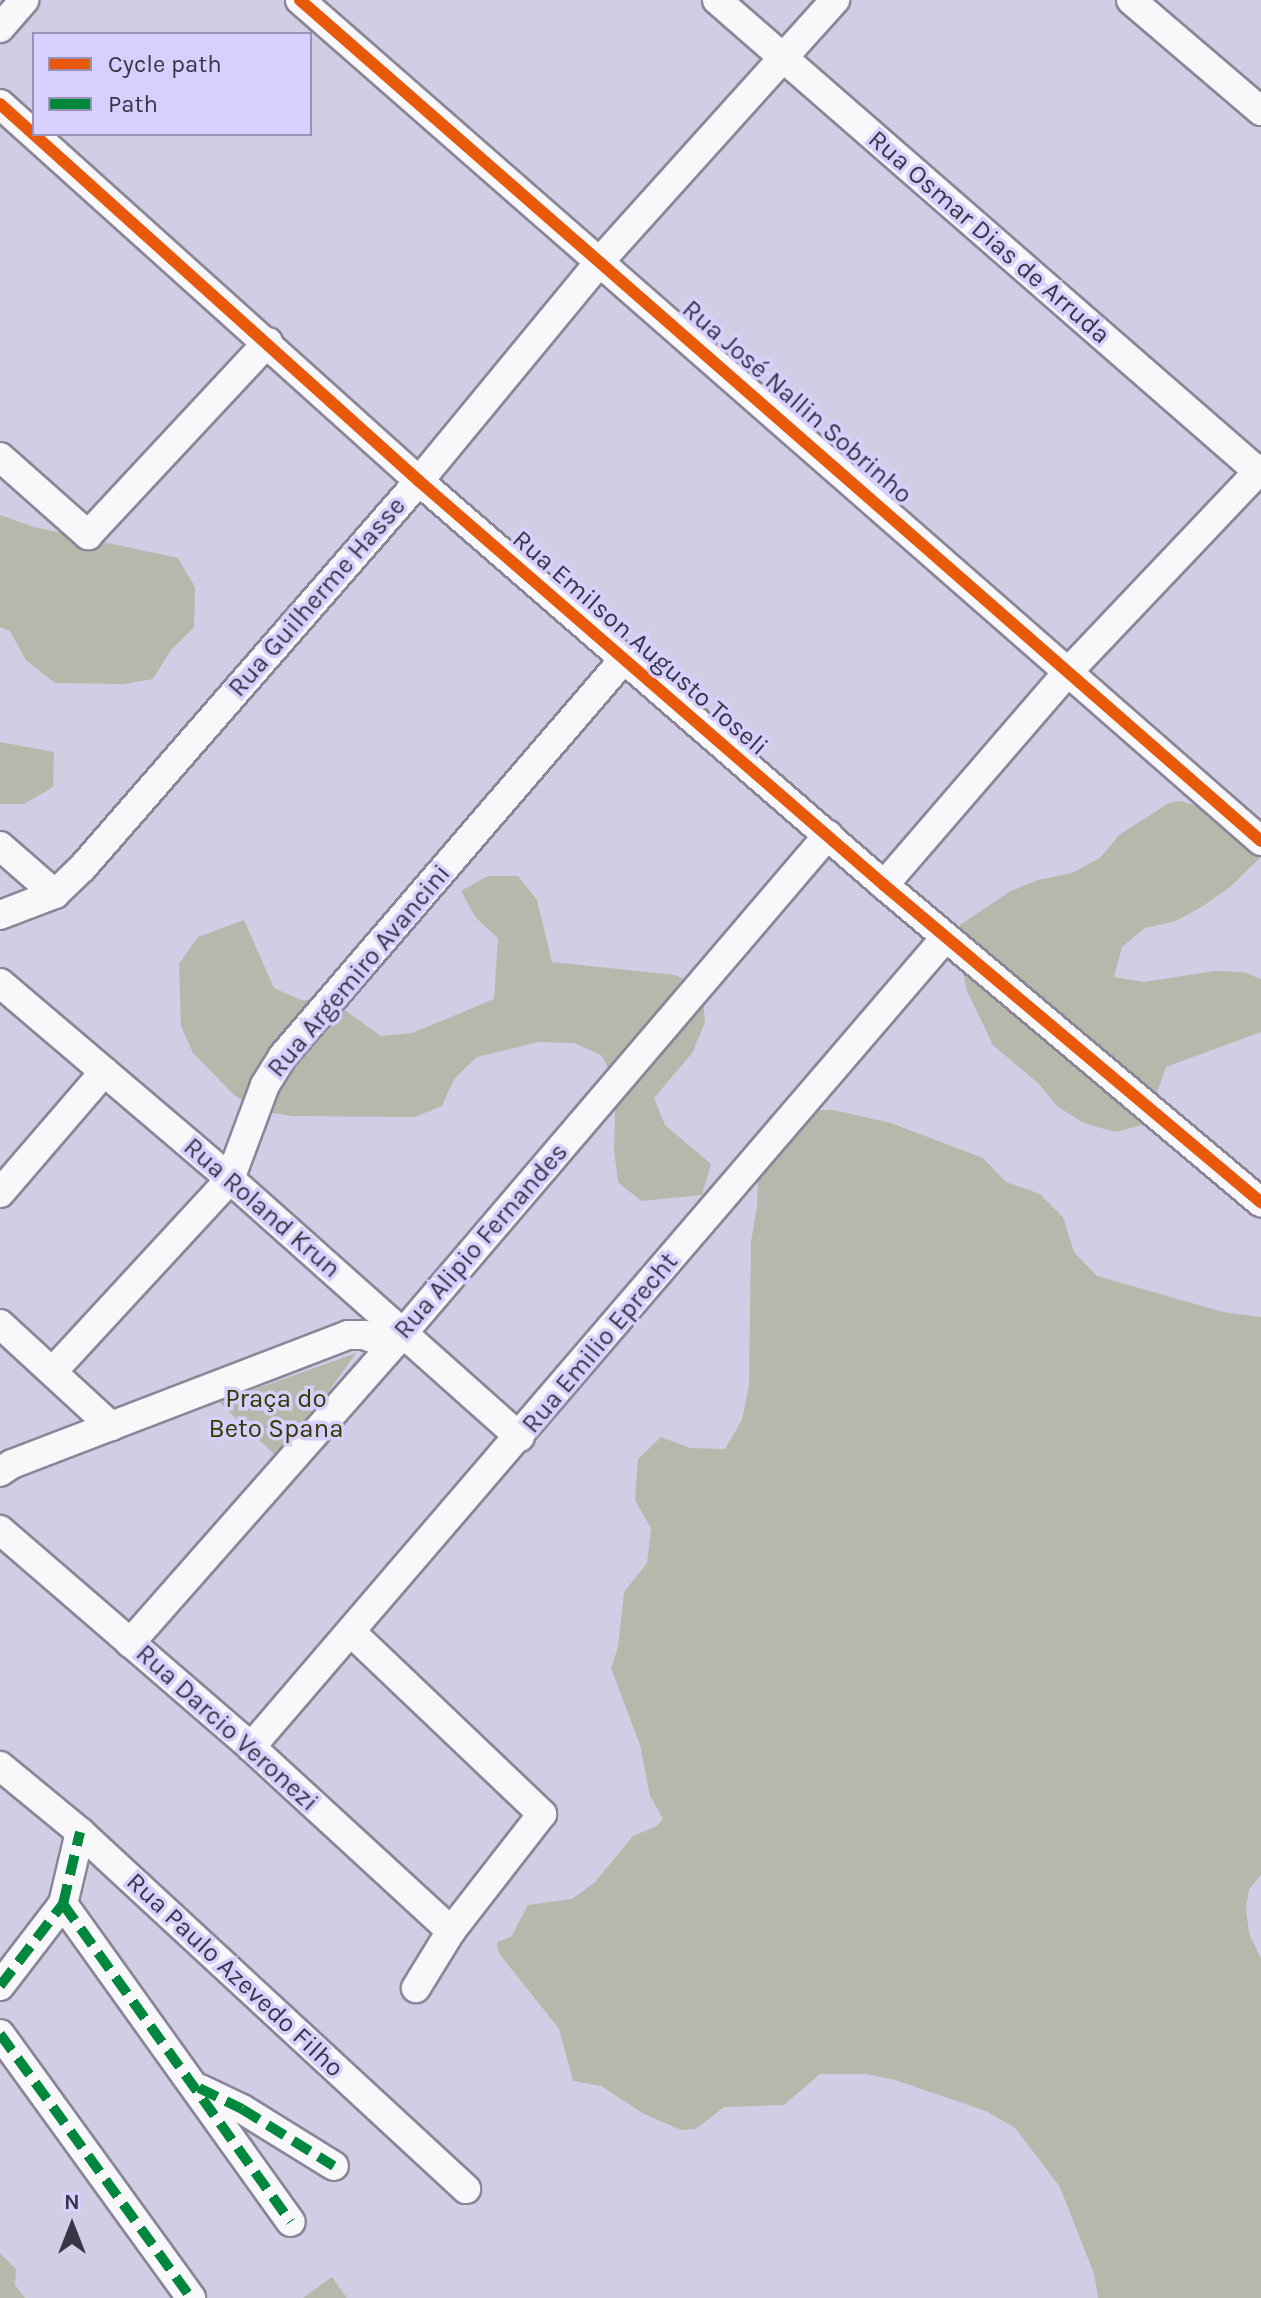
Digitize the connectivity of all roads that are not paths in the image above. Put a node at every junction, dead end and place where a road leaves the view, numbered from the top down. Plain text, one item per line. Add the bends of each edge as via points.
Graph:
1 (24, 0) edge
2 (300, 0) edge
3 (717, 0) edge
4 (835, 0) edge
5 (1131, 0) edge
6 (0, 28) edge
7 (782, 56) junction
8 (0, 104) edge
9 (1261, 111) edge
10 (32, 132) edge
11 (36, 136) edge
12 (601, 260) junction
13 (268, 342) junction
14 (0, 457) edge
15 (1260, 472) edge
16 (419, 481) junction
17 (625, 658) junction
18 (1069, 671) junction
19 (828, 835) junction
20 (1261, 841) edge
21 (0, 846) edge
22 (884, 885) junction
23 (55, 894) junction
24 (0, 915) edge
25 (946, 937) junction
26 (0, 983) edge
27 (104, 1072) junction
28 (230, 1179) junction
29 (0, 1193) edge
30 (1261, 1202) edge
31 (0, 1324) edge
32 (398, 1339) junction
33 (54, 1370) junction
34 (111, 1426) junction
35 (520, 1437) junction
36 (0, 1472) edge
37 (0, 1530) edge
38 (351, 1632) junction
39 (130, 1643) junction
40 (251, 1747) junction
41 (0, 1766) edge
42 (80, 1832) junction
43 (63, 1904) junction
44 (451, 1931) junction
45 (0, 1986) edge
46 (416, 1988) dead end
47 (0, 2034) edge
48 (197, 2088) junction
49 (334, 2166) dead end
50 (466, 2189) dead end
51 (291, 2222) dead end
52 (191, 2298) edge

1 - 6 street
2 - 12 street, Rua José Nallin Sobrinho
3 - 7 street, Rua Osmar Dias de Arruda
4 - 7 street, Rua Guilherme Hasse
5 - 9 street
7 - 12 street, Rua Guilherme Hasse
7 - 15 street, Rua Osmar Dias de Arruda
8 - 10 street, Rua Emilson Augusto Toseli
11 - 13 street, Rua Emilson Augusto Toseli
12 - 16 street, Rua Guilherme Hasse
12 - 18 street, Rua José Nallin Sobrinho
13 - 14 street via 88,535
13 - 16 street, Rua Emilson Augusto Toseli
15 - 18 street
16 - 17 street, Rua Emilson Augusto Toseli
16 - 23 street, Rua Guilherme Hasse
17 - 19 street, Rua Emilson Augusto Toseli
17 - 28 street, Rua Argemiro Avancini via 283,1056 265,1085
18 - 20 street, Rua José Nallin Sobrinho
18 - 22 street
19 - 22 street, Rua Emilson Augusto Toseli
19 - 32 street, Rua Alipio Fernandes
21 - 23 street
22 - 25 street, Rua Emilson Augusto Toseli
23 - 24 street, Rua Guilherme Hasse
25 - 30 street, Rua Emilson Augusto Toseli
25 - 35 street, Rua Emilio Eprecht
26 - 27 street, Rua Roland Krun
27 - 28 street, Rua Roland Krun
27 - 29 street
28 - 32 street, Rua Roland Krun
28 - 33 street, Rua Argemiro Avancini
31 - 33 street
32 - 34 street via 348,1335
32 - 35 street, Rua Roland Krun
32 - 39 street, Rua Alipio Fernandes
33 - 34 street
34 - 36 street
35 - 38 street, Rua Emilio Eprecht
37 - 39 street, Rua Darcio Veronezi
38 - 40 street, Rua Emilio Eprecht
38 - 44 street via 542,1814
39 - 40 street, Rua Darcio Veronezi
40 - 44 street, Rua Darcio Veronezi
41 - 42 street, Rua Paulo Azevedo Filho
42 - 43 street
42 - 50 street, Rua Paulo Azevedo Filho
43 - 45 street
43 - 48 street
44 - 46 street
47 - 52 street
48 - 49 street via 242,2109
48 - 51 street

